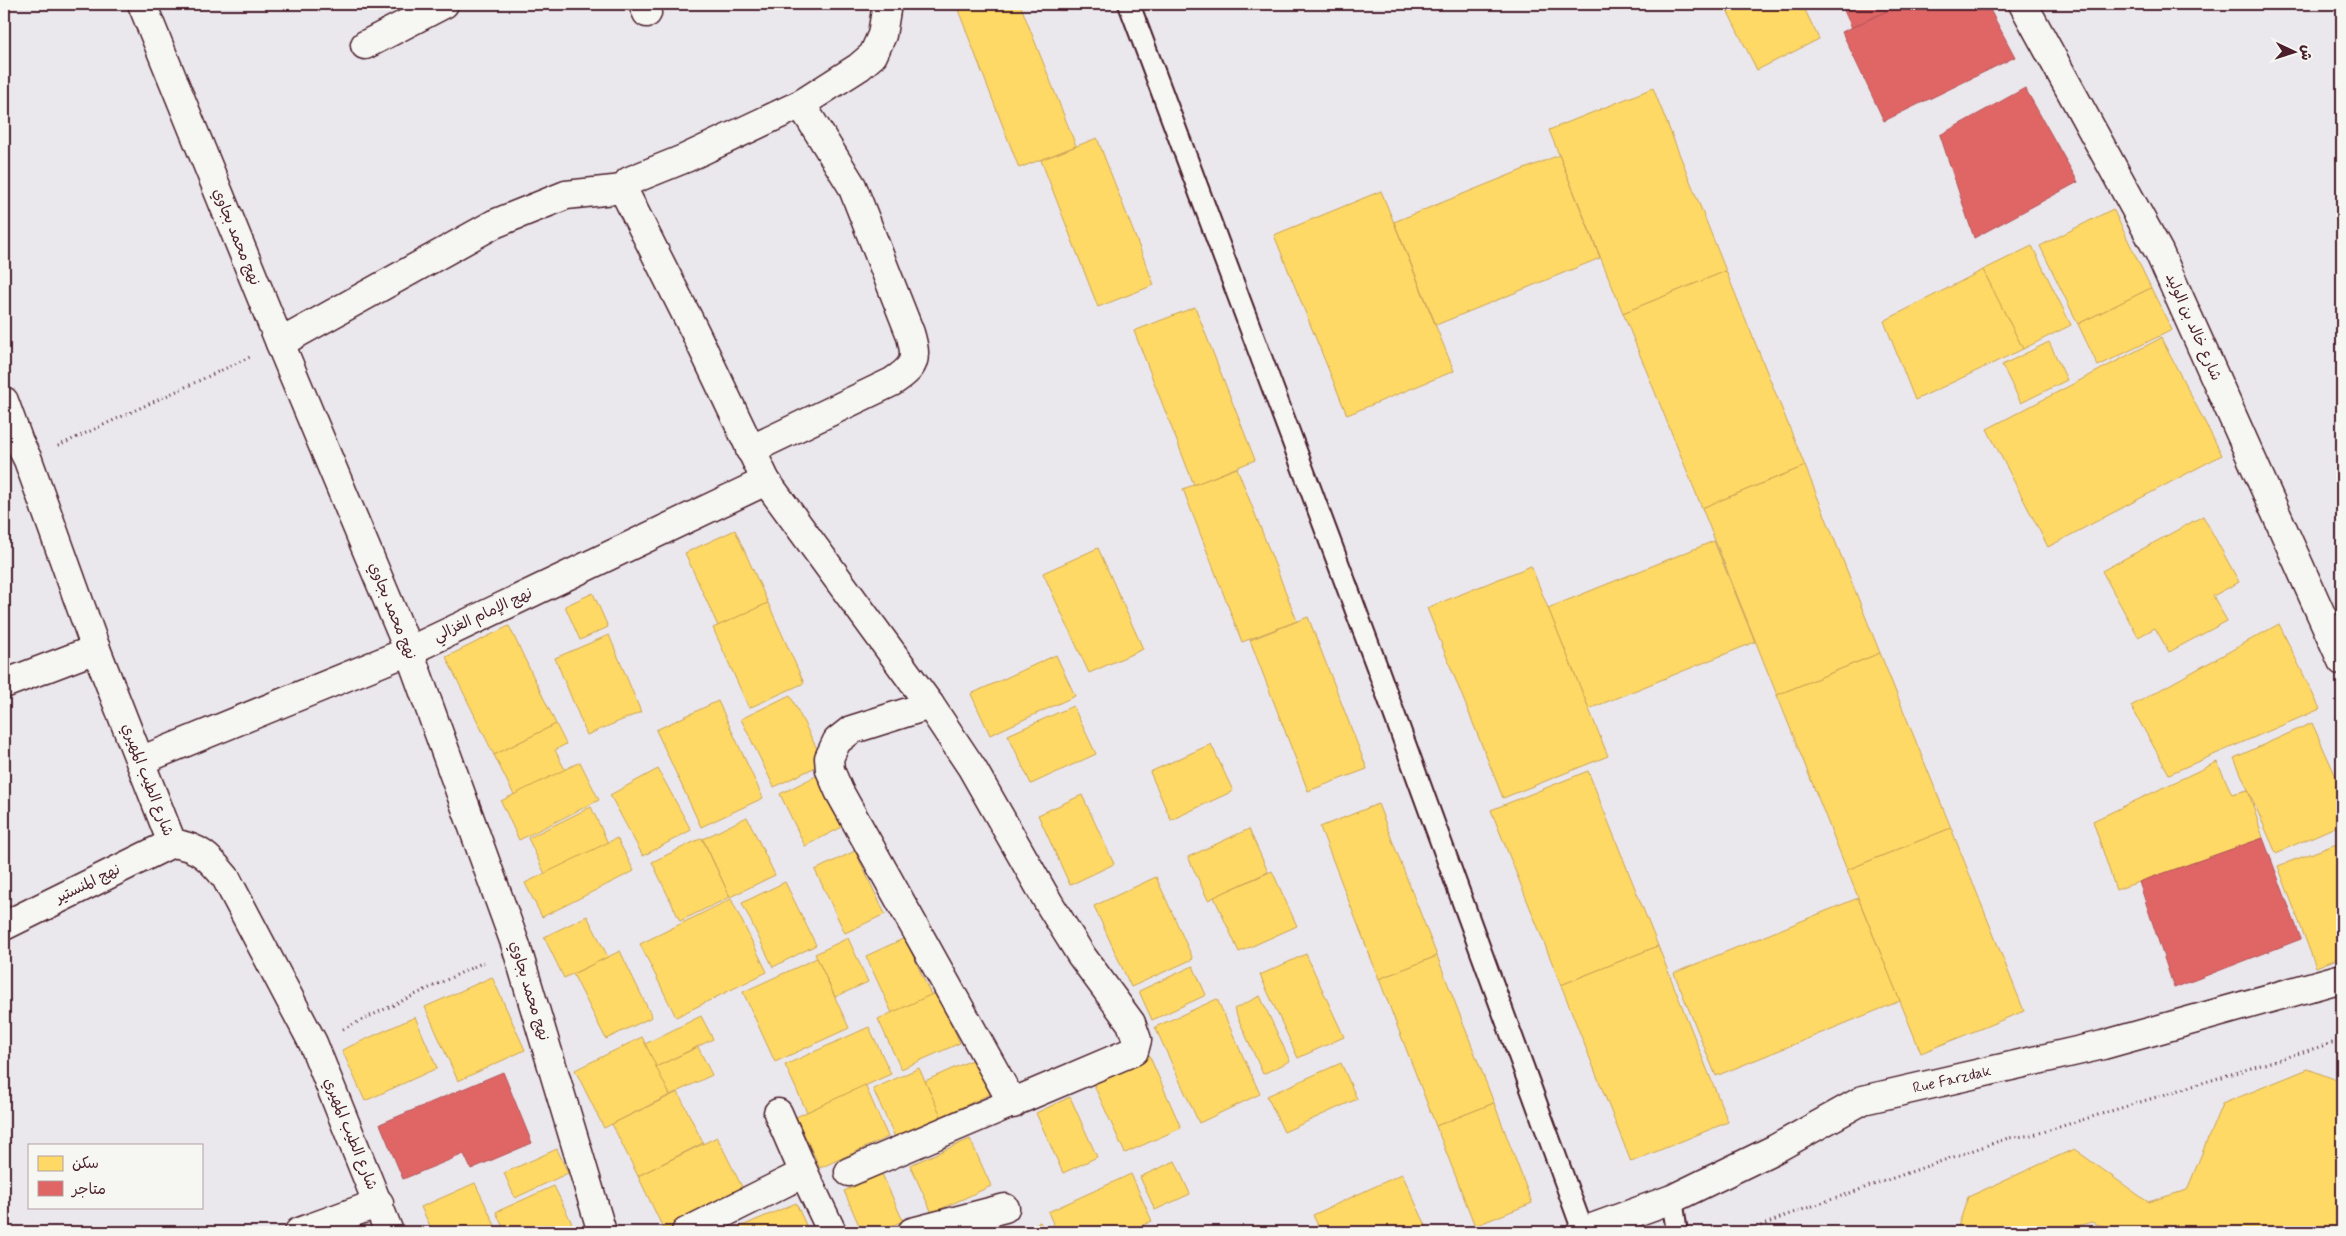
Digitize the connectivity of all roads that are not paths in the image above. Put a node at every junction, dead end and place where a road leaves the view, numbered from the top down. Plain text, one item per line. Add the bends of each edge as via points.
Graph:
1 (142, 4) edge
2 (444, 4) edge
3 (887, 4) edge
4 (1129, 4) edge
5 (2023, 4) edge
6 (365, 46) dead end
7 (801, 104) junction
8 (623, 189) junction
9 (280, 343) junction
10 (4, 401) edge
11 (17, 450) edge
12 (750, 450) junction
13 (766, 481) junction
14 (96, 648) junction
15 (409, 651) junction
16 (2342, 661) edge
17 (4, 684) edge
18 (930, 705) junction
19 (140, 761) junction
20 (172, 843) junction
21 (4, 926) edge
22 (2342, 978) edge
23 (1013, 1104) junction
24 (778, 1113) dead end
25 (849, 1172) dead end
26 (804, 1173) junction
27 (1672, 1199) junction
28 (379, 1203) junction
29 (1005, 1208) dead end
30 (299, 1232) edge
31 (389, 1232) edge
32 (602, 1232) edge
33 (686, 1232) edge
34 (832, 1232) edge
35 (912, 1232) edge
36 (1582, 1232) edge
37 (1677, 1232) edge

1 - 9 street, نهج محمد بجاوي
2 - 6 street
3 - 7 street via 882,35 873,56
4 - 36 lane via 1377,667
5 - 16 street, شارع خالد بن الوليد via 2160,252
7 - 8 street via 629,181
7 - 12 street via 852,186 910,333 914,359 909,371 892,382
8 - 9 street via 566,195 494,224
8 - 12 street
9 - 15 street, نهج محمد بجاوي
10 - 11 street, شارع الطيب المهيري
11 - 14 street, شارع الطيب المهيري
12 - 13 street
13 - 15 street, نهج الإمام الغزالي
13 - 18 street
14 - 17 street
14 - 19 street, شارع الطيب المهيري
15 - 19 street, نهج الإمام الغزالي
15 - 32 street, نهج محمد بجاوي via 516,946
18 - 23 street via 851,730 837,741 830,758 830,770
18 - 23 street via 972,768 1081,955 1131,1023 1137,1040 1134,1051
19 - 20 street, شارع الطيب المهيري
20 - 21 street, نهج المنستير
20 - 28 street, شارع الطيب المهيري via 188,845 209,857 226,878 313,1044
22 - 27 street, Rue Farzdak via 2104,1045 1863,1100 1775,1149
23 - 25 street
24 - 26 street
26 - 33 street
26 - 34 street
27 - 36 street, Rue Farzdak
27 - 37 lane
28 - 30 street
28 - 31 street, شارع الطيب المهيري
29 - 35 street

